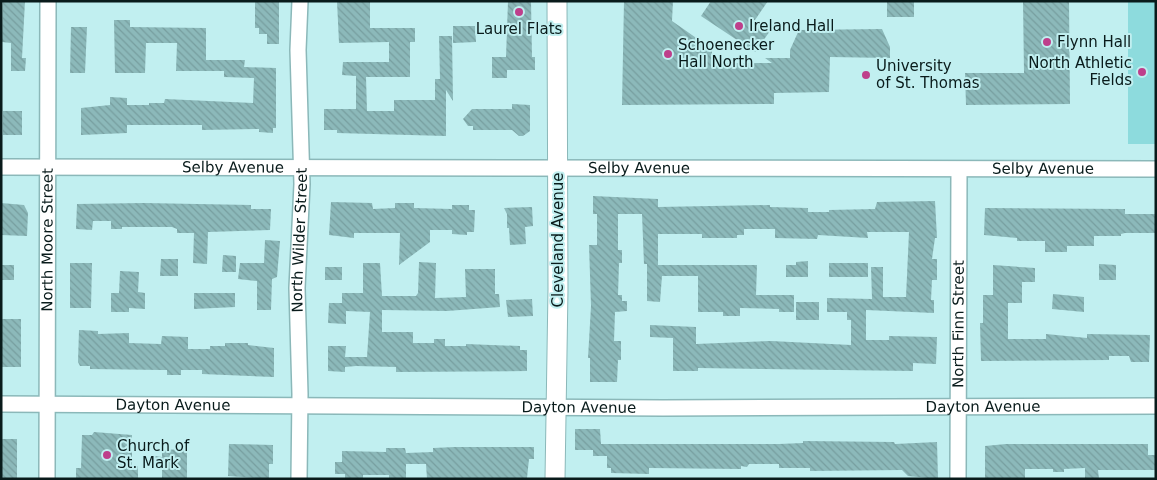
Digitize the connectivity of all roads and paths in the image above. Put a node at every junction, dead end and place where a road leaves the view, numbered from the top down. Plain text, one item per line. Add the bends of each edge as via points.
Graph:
1 (48, 1) edge
2 (300, 1) edge
3 (557, 1) edge
4 (1, 168) edge
5 (48, 168) junction
6 (302, 169) junction
7 (558, 169) junction
8 (1156, 169) edge
9 (959, 170) junction
10 (1, 404) edge
11 (47, 405) junction
12 (300, 406) junction
13 (958, 406) junction
14 (1156, 406) edge
15 (556, 408) junction
16 (47, 479) edge
17 (299, 479) edge
18 (555, 479) edge
19 (958, 479) edge

1 - 5 street, North Moore Street
2 - 6 street, North Wilder Street via 298,50
3 - 7 street, Cleveland Avenue
4 - 5 street, Selby Avenue
5 - 6 street, Selby Avenue
5 - 11 street, North Moore Street
6 - 7 street, Selby Avenue
6 - 12 street, North Wilder Street via 297,288
7 - 9 street, Selby Avenue
7 - 15 street, Cleveland Avenue
8 - 9 street, Selby Avenue
9 - 13 street, North Finn Street
10 - 11 street, Dayton Avenue
11 - 12 street, Dayton Avenue
11 - 16 street, North Moore Street
12 - 15 street, Dayton Avenue
12 - 17 street, North Wilder Street
13 - 14 street, Dayton Avenue
13 - 15 street, Dayton Avenue
13 - 19 street, North Finn Street
15 - 18 street, Cleveland Avenue

